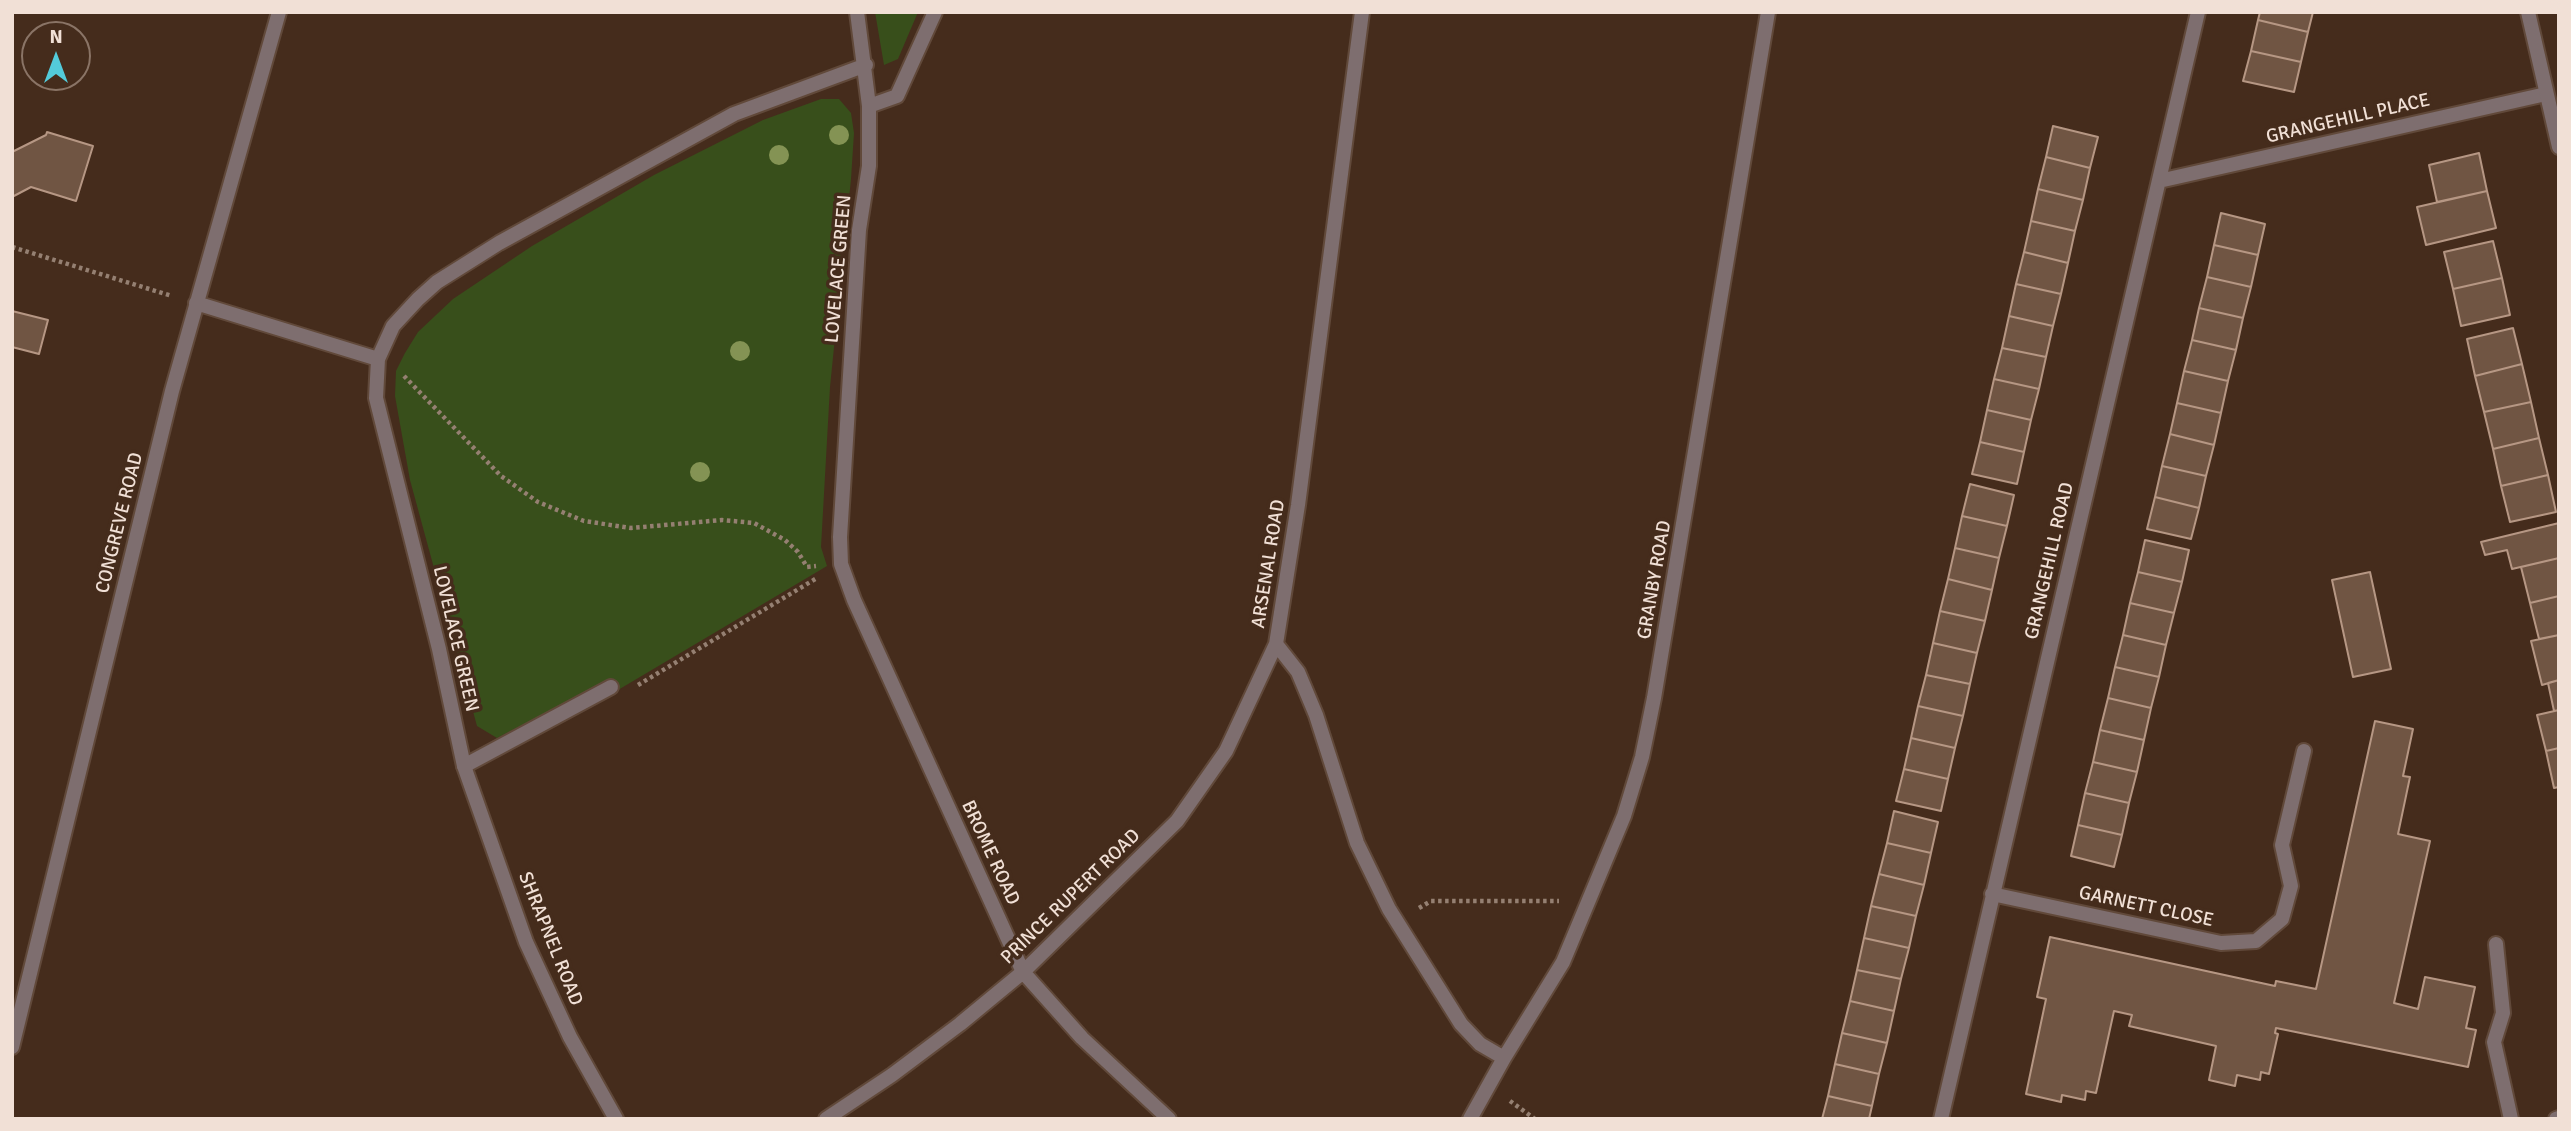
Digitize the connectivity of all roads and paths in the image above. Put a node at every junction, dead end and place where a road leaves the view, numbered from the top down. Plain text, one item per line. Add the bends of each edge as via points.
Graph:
1 (279, 12) edge
2 (858, 12) edge
3 (936, 12) edge
4 (1362, 12) edge
5 (1768, 12) edge
6 (2198, 12) edge
7 (2528, 12) edge
8 (866, 65) junction
9 (2546, 93) junction
10 (869, 106) junction
11 (2559, 147) edge
12 (2159, 181) junction
13 (12, 247) edge
14 (196, 303) junction
15 (378, 359) junction
16 (841, 564) junction
17 (854, 600) joint
18 (1276, 644) junction
19 (611, 687) joint
20 (2304, 751) dead end
21 (464, 766) junction
22 (1992, 894) junction
23 (1585, 913) junction
24 (1396, 920) junction
25 (2496, 944) dead end
26 (1023, 972) junction
27 (12, 1047) edge
28 (1504, 1058) junction
29 (616, 1119) edge
30 (826, 1119) edge
31 (1169, 1119) edge
32 (1470, 1119) edge
33 (1941, 1119) edge
34 (2511, 1119) edge

1 - 14 street, CONGREVE ROAD
2 - 8 street, LOVELACE GREEN
3 - 10 street via 897,96
4 - 18 street, ARSENAL ROAD
5 - 23 street, GRANBY ROAD via 1654,698 1624,816
6 - 12 street, GRANGEHILL ROAD
7 - 9 street
8 - 10 street, LOVELACE GREEN
8 - 15 street, LOVELACE GREEN via 734,114 499,243 418,299 393,326
9 - 11 street
9 - 12 street, GRANGEHILL PLACE
10 - 16 street, LOVELACE GREEN via 869,166 859,230
12 - 22 street, GRANGEHILL ROAD
13 - 14 path
14 - 15 street
14 - 27 street, CONGREVE ROAD
15 - 16 path via 410,381 501,476 538,502 584,522 631,528 722,520 754,523 785,540 807,567
15 - 21 street, LOVELACE GREEN via 376,398
16 - 17 street, LOVELACE GREEN
16 - 19 path via 631,689
17 - 26 street, BROME ROAD
18 - 24 street, ARSENAL ROAD via 1298,672 1357,843
18 - 26 street, PRINCE RUPERT ROAD via 1226,751 1177,821
19 - 21 street
20 - 22 street, GARNETT CLOSE via 2282,845 2291,886 2282,919 2256,941 2221,943
21 - 29 street, SHRAPNEL ROAD via 526,942 570,1037
22 - 33 street, GRANGEHILL ROAD
23 - 24 path via 1562,901 1431,901
23 - 28 street, GRANBY ROAD via 1563,962
24 - 28 street, ARSENAL ROAD via 1461,1024 1480,1044
25 - 34 street via 2503,1013 2494,1042
26 - 30 street, PRINCE RUPERT ROAD via 950,1032
26 - 31 street, BROME ROAD via 1082,1038
28 - 32 street, GRANBY ROAD

